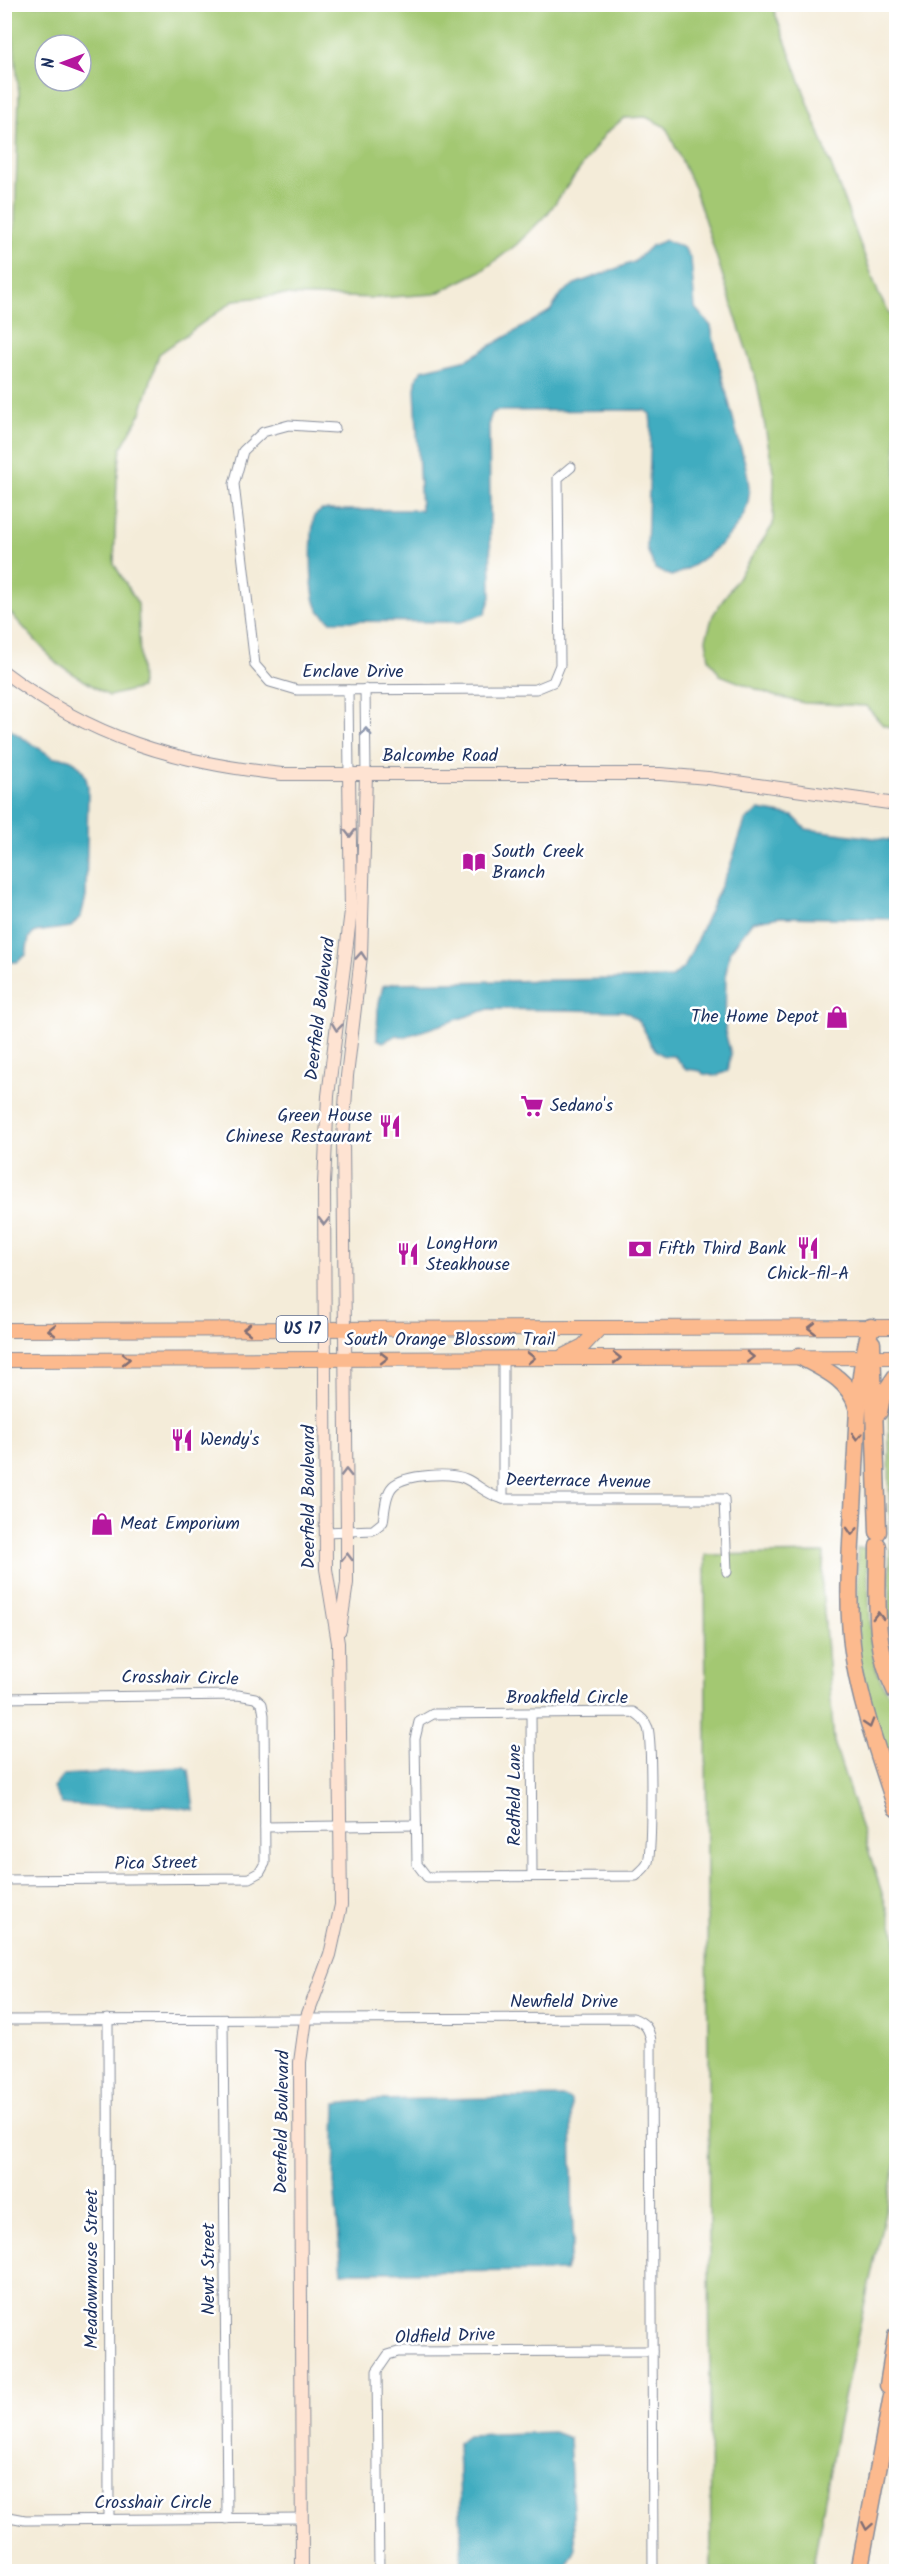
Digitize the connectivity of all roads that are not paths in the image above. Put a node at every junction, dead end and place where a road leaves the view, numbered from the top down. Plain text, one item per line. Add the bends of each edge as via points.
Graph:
1 (335, 428) dead end
2 (571, 467) dead end
3 (4, 672) edge
4 (365, 689) junction
5 (348, 690) junction
6 (349, 774) junction
7 (366, 774) junction
8 (897, 804) edge
9 (343, 1139) junction
10 (324, 1140) junction
11 (871, 1327) junction
12 (897, 1327) edge
13 (600, 1328) junction
14 (324, 1329) junction
15 (343, 1329) junction
16 (4, 1330) edge
17 (799, 1356) junction
18 (867, 1357) junction
19 (897, 1357) edge
20 (344, 1358) junction
21 (503, 1358) junction
22 (558, 1358) junction
23 (325, 1359) junction
24 (4, 1360) edge
25 (897, 1376) edge
26 (858, 1411) junction
27 (875, 1425) junction
28 (503, 1499) junction
29 (326, 1532) junction
30 (347, 1532) junction
31 (727, 1572) dead end
32 (338, 1643) junction
33 (897, 1692) edge
34 (4, 1698) edge
35 (531, 1714) junction
36 (897, 1808) edge
37 (416, 1825) junction
38 (340, 1826) junction
39 (265, 1827) junction
40 (532, 1876) junction
41 (4, 1880) edge
42 (108, 2019) junction
43 (306, 2019) junction
44 (4, 2020) edge
45 (223, 2020) junction
46 (897, 2336) edge
47 (652, 2351) junction
48 (897, 2374) edge
49 (874, 2481) junction
50 (4, 2516) edge
51 (302, 2518) junction
52 (109, 2519) junction
53 (227, 2519) junction
54 (302, 2571) edge
55 (379, 2571) edge
56 (653, 2571) edge
57 (859, 2571) edge

1 - 5 street, Enclave Drive via 289,425 263,432 243,450 234,484 255,665 270,682 297,690
2 - 4 street, Enclave Drive via 558,478 560,665 553,682 536,689
3 - 6 street, Balcombe Road via 84,724 146,749 227,768 282,774
4 - 5 street, Enclave Drive
7 -> 4 street
5 - 6 street
6 - 7 street, Balcombe Road
6 -> 10 street, Deerfield Boulevard via 351,911
7 - 8 street, Balcombe Road via 660,774
9 -> 7 street, Deerfield Boulevard via 361,956
9 - 10 street
9 - 15 street, Deerfield Boulevard
10 -> 14 street, Deerfield Boulevard
11 - 12 main road, South Orange Blossom Trail / US 17
11 -> 13 main road, South Orange Blossom Trail / US 17
11 - 18 highway
13 - 15 main road, South Orange Blossom Trail / US 17
13 - 22 main road via 583,1346
14 - 15 main road, South Orange Blossom Trail / US 17
14 -> 16 main road, South Orange Blossom Trail / US 17
14 - 23 street, Deerfield Boulevard
15 - 20 street, Deerfield Boulevard
17 - 18 main road, South Orange Blossom Trail / US 17
22 -> 17 main road, South Orange Blossom Trail / US 17
17 - 26 highway via 838,1378 854,1397
18 - 19 main road, South Orange Blossom Trail / US 17
18 - 26 highway
18 - 27 highway
20 -> 21 main road, South Orange Blossom Trail / US 17
20 - 23 main road, South Orange Blossom Trail / US 17
30 -> 20 street, Deerfield Boulevard
21 -> 22 main road, South Orange Blossom Trail / US 17
21 - 28 street
24 -> 23 main road, South Orange Blossom Trail / US 17
23 - 29 street, Deerfield Boulevard
25 - 27 highway via 882,1397
26 -> 36 highway via 851,1635 863,1705
33 -> 27 highway via 880,1653
28 - 30 street, Deerterrace Avenue via 487,1495 465,1478 416,1475 394,1486 388,1495 383,1522 373,1530
28 - 31 street, Deerterrace Avenue via 724,1499
29 - 30 street, Deerterrace Avenue
29 - 32 street, Deerfield Boulevard via 326,1569
32 -> 30 street, Deerfield Boulevard via 347,1583
32 - 38 street, Deerfield Boulevard
34 - 39 street, Crosshair Circle via 255,1698 262,1704 264,1715
35 - 37 street, Broakfield Circle via 433,1714 418,1722
35 - 40 street, Redfield Lane
35 - 40 street, Broakfield Circle via 633,1712 644,1719 648,1730 651,1851 647,1865 636,1876
37 - 38 street
37 - 40 street, Broakfield Circle via 417,1863 427,1877
38 - 39 street
38 - 43 street, Deerfield Boulevard via 341,1905 330,1955
39 - 41 street, Pica Street via 265,1863 260,1872 249,1878
42 - 44 street, Newfield Drive
42 - 45 street, Newfield Drive
42 - 52 street, Meadowmouse Street
43 - 45 street, Newfield Drive
43 - 47 street, Newfield Drive via 633,2018 644,2023 650,2030 651,2041
43 - 51 street, Deerfield Boulevard via 300,2062
45 - 53 street, Newt Street
46 - 49 highway
47 - 55 street, Oldfield Drive via 388,2355 377,2371
47 - 56 street, Newfield Drive
48 - 49 highway
49 -> 57 highway
50 - 52 street, Crosshair Circle via 25,2520
51 - 53 street, Crosshair Circle
51 - 54 street, Deerfield Boulevard
52 - 53 street, Crosshair Circle

